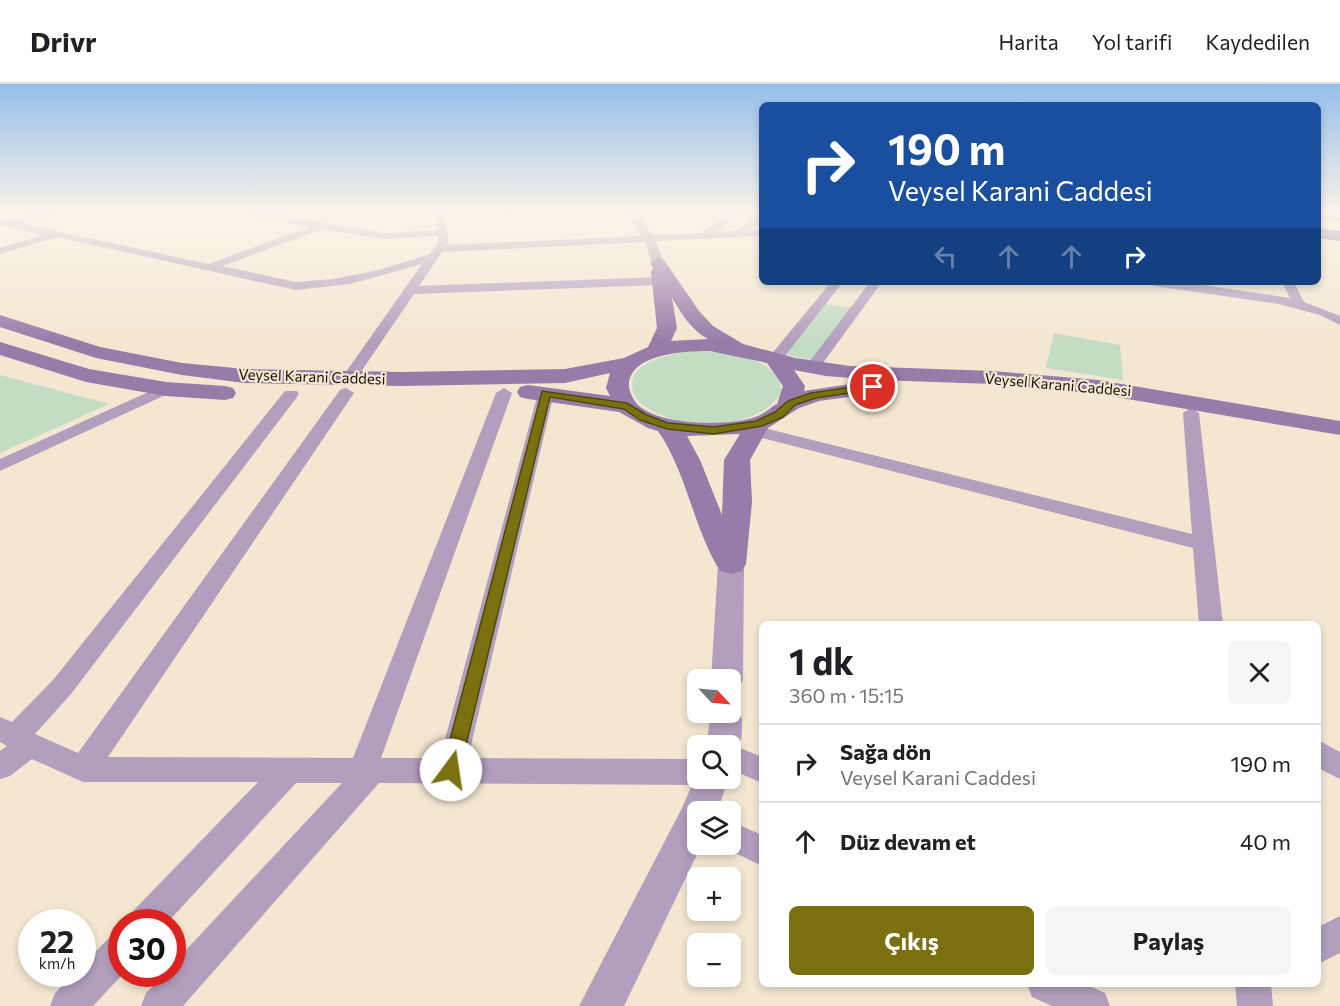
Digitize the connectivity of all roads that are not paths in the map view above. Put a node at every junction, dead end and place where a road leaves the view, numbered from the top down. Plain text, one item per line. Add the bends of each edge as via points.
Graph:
1 (152, 256) edge
2 (239, 256) edge
3 (427, 256) edge
4 (434, 256) edge
5 (654, 256) edge
6 (206, 268) junction
7 (659, 272) junction
8 (835, 285) edge
9 (874, 285) edge
10 (1174, 285) edge
11 (1290, 285) edge
12 (412, 290) junction
13 (822, 301) junction
14 (1299, 304) junction
15 (858, 307) junction
16 (0, 321) edge
17 (1340, 321) edge
18 (0, 348) edge
19 (740, 348) junction
20 (656, 352) junction
21 (775, 359) junction
22 (629, 363) junction
23 (812, 368) junction
24 (348, 386) junction
25 (166, 389) junction
26 (504, 393) junction
27 (546, 393) junction
28 (291, 394) junction
29 (792, 403) junction
30 (627, 406) junction
31 (1191, 412) junction
32 (667, 426) junction
33 (755, 427) junction
34 (1340, 428) edge
35 (1340, 441) edge
36 (0, 466) edge
37 (1204, 544) junction
38 (731, 564) junction
39 (1211, 621) edge
40 (727, 669) edge
41 (14, 737) edge
42 (1321, 754) edge
43 (741, 761) edge
44 (0, 766) edge
45 (1340, 767) edge
46 (83, 769) junction
47 (290, 769) junction
48 (368, 769) junction
49 (759, 769) edge
50 (451, 770) junction
51 (687, 772) edge
52 (687, 835) edge
53 (741, 840) edge
54 (759, 850) edge
55 (158, 909) edge
56 (1340, 933) edge
57 (1321, 945) edge
58 (108, 964) edge
59 (1051, 987) edge
60 (68, 1006) edge
61 (159, 1006) edge
62 (601, 1006) edge
63 (1092, 1006) edge

1 - 6 street
2 - 6 street
3 - 6 street via 382,275 315,285 279,284
4 - 12 street
5 - 7 street
7 - 12 street
7 - 19 main road via 706,330
7 - 20 main road via 667,328
8 - 13 street
9 - 15 street
10 - 14 street
11 - 14 street
12 - 24 street
13 - 15 street
13 - 21 street
14 - 17 street
15 - 23 street
16 - 24 main road, Veysel Karani Caddesi via 96,352 171,367
18 - 25 main road, Veysel Karani Caddesi via 86,375
19 - 20 main road, Veysel Karani Caddesi via 692,345
19 - 21 main road, Veysel Karani Caddesi
20 - 22 main road, Veysel Karani Caddesi
21 - 23 main road, Veysel Karani Caddesi
21 - 29 main road via 794,378 796,391
22 - 24 main road, Veysel Karani Caddesi via 565,376
22 - 30 main road via 616,386
23 - 34 main road, Veysel Karani Caddesi via 1103,387
24 - 26 main road, Veysel Karani Caddesi
24 - 28 main road, Veysel Karani Caddesi
24 - 46 street
25 - 28 main road, Veysel Karani Caddesi
25 - 36 street
26 - 27 main road, Veysel Karani Caddesi
26 - 48 street
27 - 30 main road, Veysel Karani Caddesi
27 - 50 street
28 - 41 street via 62,687
29 - 31 main road, Veysel Karani Caddesi via 815,395 873,387 944,387 1069,396
29 - 33 main road, Veysel Karani Caddesi
30 - 32 main road, Veysel Karani Caddesi
31 - 35 main road, Veysel Karani Caddesi
31 - 37 street
32 - 33 main road, Veysel Karani Caddesi via 714,431
32 - 38 main road via 694,470 709,517
33 - 37 street
33 - 38 main road via 737,460 738,502
37 - 39 street
38 - 40 street
41 - 44 street
41 - 46 street
42 - 45 street
43 - 49 street
46 - 47 street
47 - 48 street
47 - 55 street
48 - 50 street
48 - 61 street
50 - 51 street
52 - 62 street
53 - 54 street
56 - 57 street
58 - 60 street
59 - 63 street

